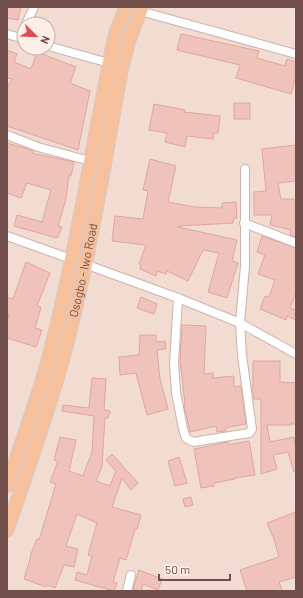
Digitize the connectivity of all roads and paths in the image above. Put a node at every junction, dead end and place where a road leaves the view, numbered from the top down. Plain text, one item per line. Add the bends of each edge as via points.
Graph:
1 (126, 7) edge
2 (141, 9) edge
3 (56, 48) edge
4 (296, 54) edge
5 (109, 63) junction
6 (7, 135) edge
7 (90, 161) junction
8 (245, 170) dead end
9 (244, 223) junction
10 (7, 236) edge
11 (296, 243) edge
12 (71, 259) junction
13 (85, 264) junction
14 (178, 298) junction
15 (240, 322) junction
16 (296, 354) edge
17 (8, 479) edge
18 (7, 530) edge
19 (131, 575) dead end
20 (127, 591) edge

1 - 5 main road, Osogbo - Iwo Road via 115,35
2 - 4 street
2 - 13 main road, Osogbo - Iwo Road via 122,67
3 - 5 street
5 - 7 main road, Osogbo - Iwo Road
6 - 7 street via 38,147
7 - 12 main road, Osogbo - Iwo Road
8 - 9 street
9 - 11 street
9 - 15 street via 245,266
10 - 12 street
12 - 17 main road, Osogbo - Iwo Road via 50,353
13 - 14 street
13 - 18 main road, Osogbo - Iwo Road via 63,357
14 - 15 street
14 - 15 street via 174,363 176,392 186,438 193,442 249,433 252,429
15 - 16 street
19 - 20 street

